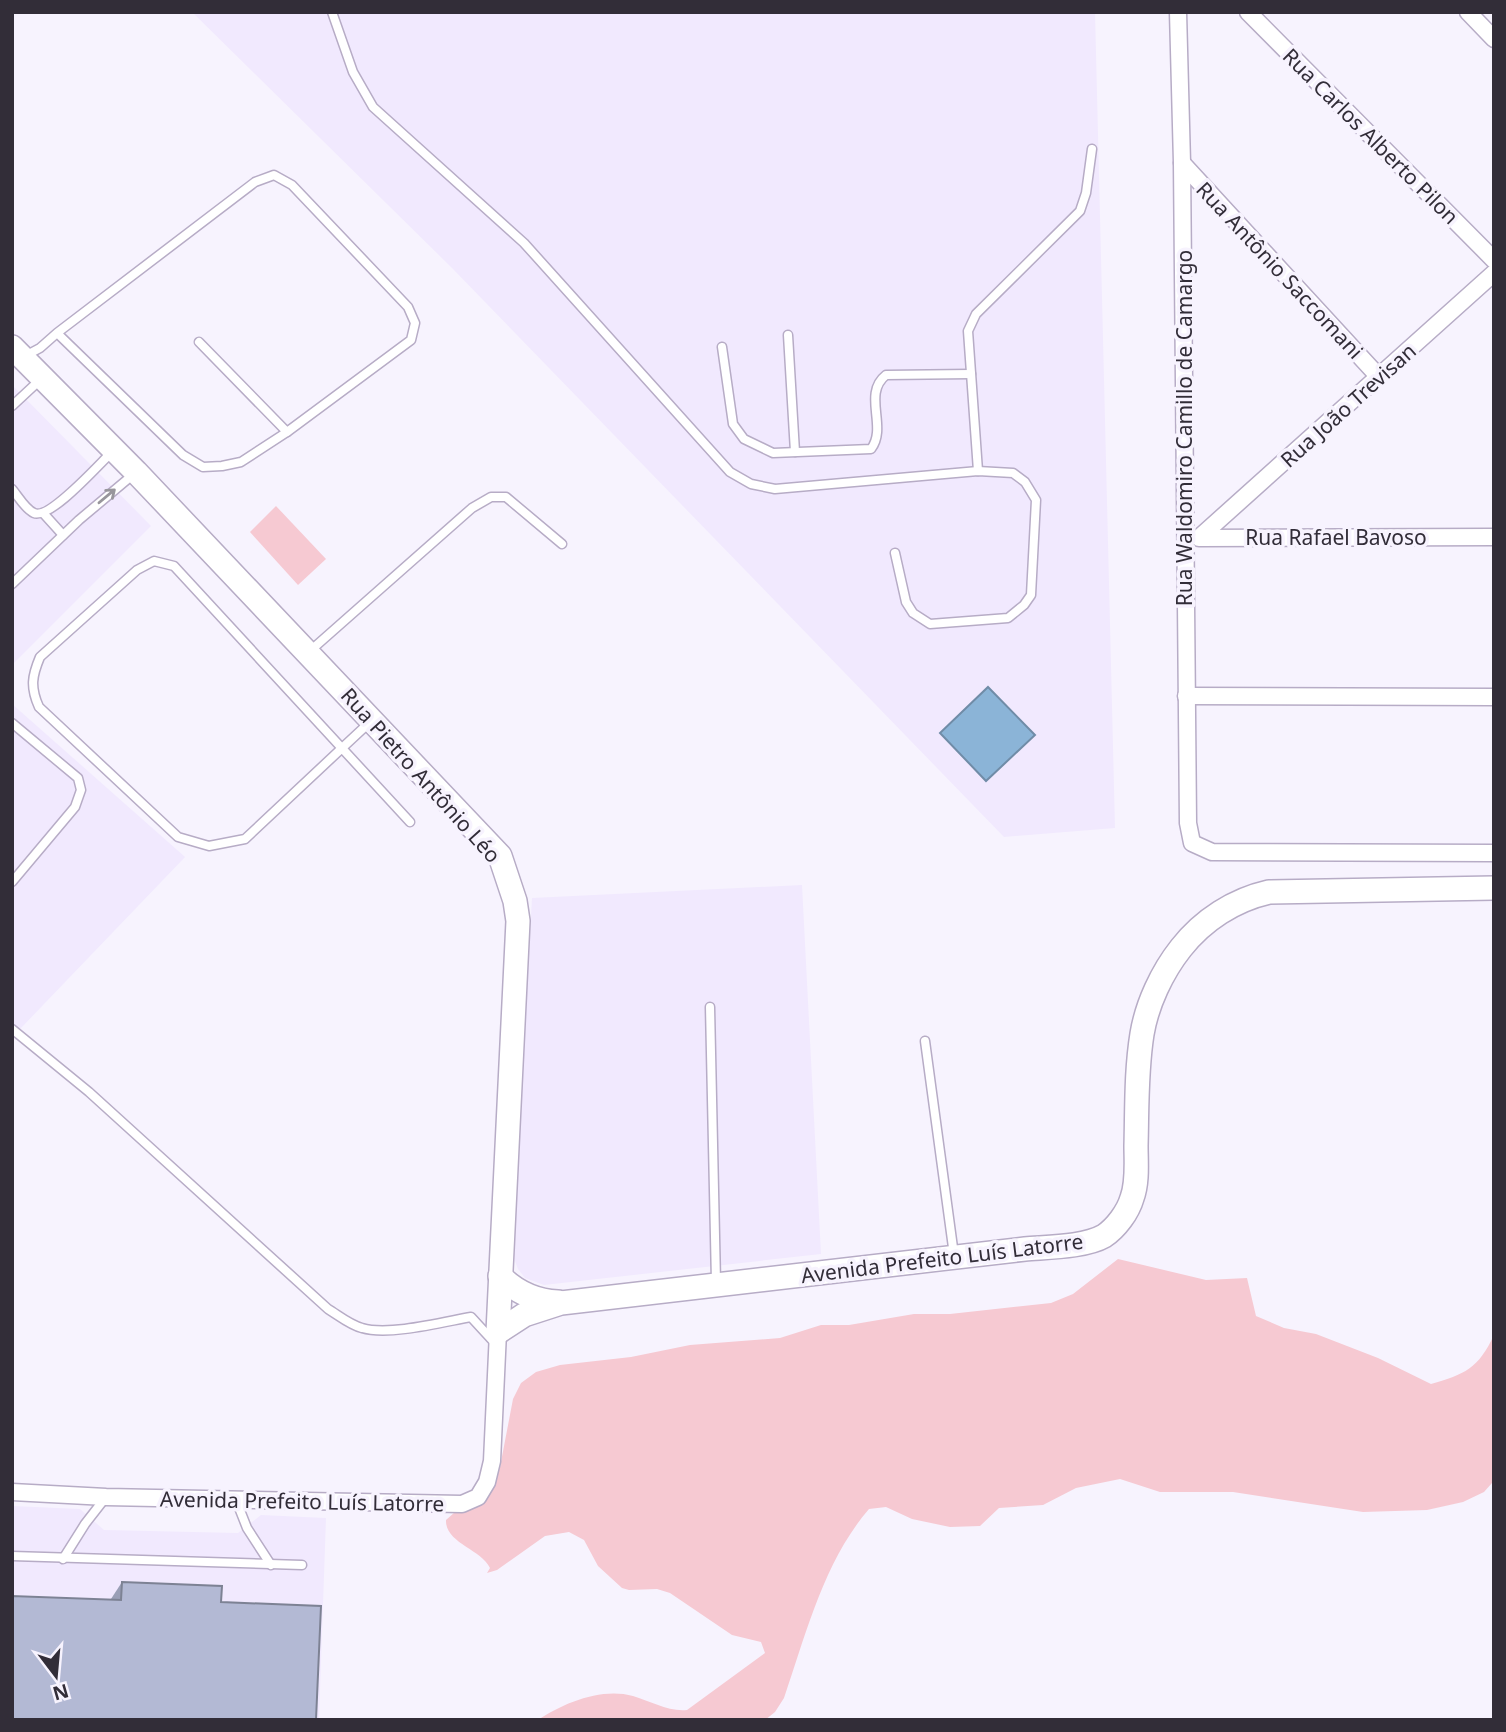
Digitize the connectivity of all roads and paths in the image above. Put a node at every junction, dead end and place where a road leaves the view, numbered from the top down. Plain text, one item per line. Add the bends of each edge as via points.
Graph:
1 (332, 12) edge
2 (1178, 12) edge
3 (1248, 12) edge
4 (1468, 12) edge
5 (1494, 39) edge
6 (1091, 149) dead end
7 (1182, 163) junction
8 (1494, 260) edge
9 (1494, 272) edge
10 (57, 333) junction
11 (788, 335) dead end
12 (199, 342) dead end
13 (722, 347) dead end
14 (17, 352) edge
15 (971, 374) junction
16 (1379, 377) junction
17 (42, 378) junction
18 (12, 406) edge
19 (287, 432) junction
20 (114, 450) junction
21 (795, 452) junction
22 (978, 471) junction
23 (136, 472) junction
24 (12, 489) edge
25 (44, 514) junction
26 (63, 535) junction
27 (1201, 536) junction
28 (1494, 537) edge
29 (562, 544) dead end
30 (1184, 551) junction
31 (895, 553) dead end
32 (12, 584) edge
33 (309, 652) junction
34 (1186, 696) junction
35 (1494, 697) edge
36 (372, 721) junction
37 (12, 723) edge
38 (341, 749) junction
39 (410, 822) dead end
40 (1494, 853) edge
41 (12, 882) edge
42 (1494, 888) edge
43 (710, 1007) dead end
44 (12, 1028) edge
45 (925, 1041) dead end
46 (954, 1258) junction
47 (500, 1276) junction
48 (716, 1285) junction
49 (561, 1303) junction
50 (498, 1339) junction
51 (12, 1492) edge
52 (106, 1497) junction
53 (236, 1500) junction
54 (12, 1556) edge
55 (63, 1559) junction
56 (271, 1565) junction
57 (302, 1565) dead end

1 - 22 lane via 353,72 373,107 524,243 730,472 751,484 775,489
2 - 7 street, Rua Waldomiro Camillo de Camargo
3 - 8 street, Rua Carlos Alberto Pilon
4 - 5 street
6 - 15 lane via 1080,211 976,314 968,331
7 - 16 street, Rua Antônio Saccomani
7 - 30 street, Rua Waldomiro Camillo de Camargo
9 - 16 street, Rua João Trevisan
10 - 14 lane via 40,348
10 - 19 lane via 183,455 202,467 241,462
10 - 19 lane via 255,182 274,175 310,203 408,307 415,323 411,341
11 - 21 lane
12 - 19 lane
13 - 21 lane via 733,424 744,439 774,453
14 - 17 main road, Rua Pietro Antônio Léo
15 - 21 lane via 886,375 875,390 877,442 871,449
15 - 22 lane
16 - 27 street, Rua João Trevisan
17 - 18 lane
17 - 20 main road, Rua Pietro Antônio Léo
20 - 23 main road, Rua Pietro Antônio Léo
20 - 25 lane
22 - 31 lane via 1013,473 1036,499 1031,595 1024,605 1008,618 930,624 906,602
26 -> 23 lane
23 - 33 main road, Rua Pietro Antônio Léo
24 - 25 lane via 28,509
25 - 26 lane
26 - 32 lane
27 - 28 street, Rua Rafael Bavoso
27 - 30 street
29 - 33 lane via 506,497 491,497 472,508
30 - 34 street, Rua Waldomiro Camillo de Camargo
33 - 36 main road, Rua Pietro Antônio Léo
34 - 35 street
34 - 40 street, Rua Waldomiro Camillo de Camargo via 1192,843 1212,852
36 - 38 lane
36 - 47 main road, Rua Pietro Antônio Léo via 500,856 515,901 518,921
37 - 41 lane via 78,778 80,790 75,807
38 - 38 lane via 245,839 209,846 178,837 39,707 32,692 32,676 40,657 137,570 154,561 174,566
38 - 39 lane
42 - 46 main road, Avenida Prefeito Luís Latorre via 1269,892 1210,919 1171,961 1142,1032 1136,1167 1133,1197 1125,1214 1104,1236 1090,1241
43 - 48 lane
44 - 50 lane via 328,1309 361,1328 378,1329 471,1317
45 - 46 lane
46 - 48 main road, Avenida Prefeito Luís Latorre
47 - 49 main road, Avenida Prefeito Luís Latorre via 519,1292
47 - 50 main road, Rua Pietro Antônio Léo
48 - 49 main road, Avenida Prefeito Luís Latorre
49 - 50 main road, Avenida Prefeito Luís Latorre via 524,1315
50 - 53 street, Avenida Prefeito Luís Latorre via 492,1461 478,1497 444,1505
51 - 52 street, Avenida Prefeito Luís Latorre
52 - 53 street, Avenida Prefeito Luís Latorre
52 - 55 lane
53 - 56 lane via 247,1528
54 - 55 lane
55 - 56 lane
56 - 57 lane

